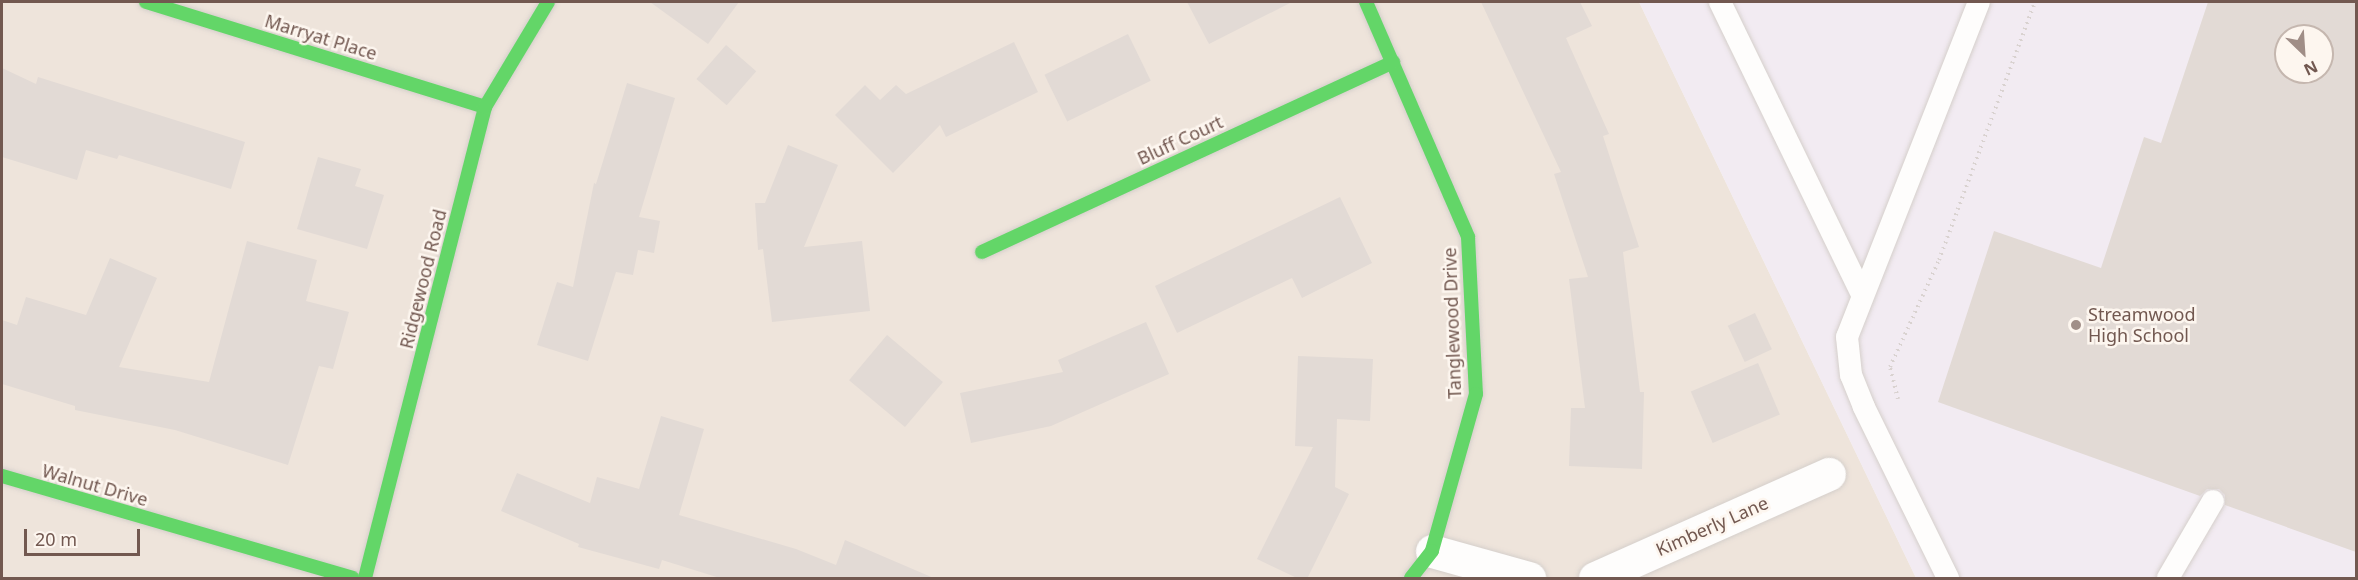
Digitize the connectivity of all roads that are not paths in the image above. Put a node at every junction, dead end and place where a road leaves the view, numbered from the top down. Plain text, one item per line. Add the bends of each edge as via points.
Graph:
1 (146, 2) edge
2 (548, 2) edge
3 (1366, 2) edge
4 (1720, 2) edge
5 (1979, 2) edge
6 (1393, 62) junction
7 (485, 107) junction
8 (982, 252) dead end
9 (1862, 294) junction
10 (1829, 474) dead end
11 (2, 476) edge
12 (2213, 501) dead end
13 (1432, 551) junction
14 (352, 579) edge
15 (365, 579) edge
16 (1411, 579) edge
17 (1529, 579) edge
18 (1595, 579) edge
19 (1948, 579) edge
20 (2168, 579) edge

1 - 7 street, Marryat Place
2 - 7 street, Ridgewood Road
3 - 6 street, Tanglewood Drive
4 - 9 lane
5 - 9 lane
6 - 8 street, Bluff Court
6 - 13 street, Tanglewood Drive via 1468,237 1476,394
7 - 15 street, Ridgewood Road
9 - 19 lane via 1847,337 1851,375
10 - 18 street, Kimberly Lane
11 - 14 street, Walnut Drive
12 - 20 lane
13 - 16 street, Tanglewood Drive
13 - 17 street

